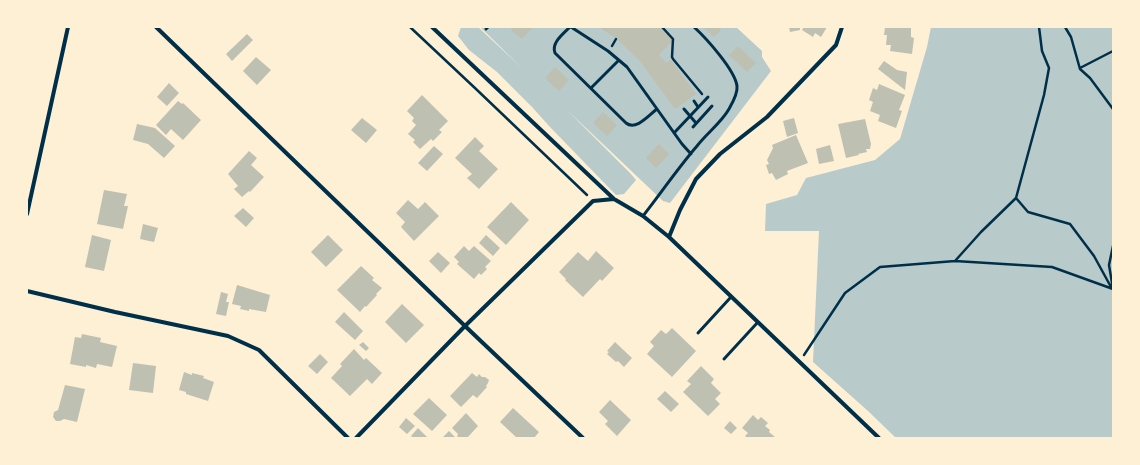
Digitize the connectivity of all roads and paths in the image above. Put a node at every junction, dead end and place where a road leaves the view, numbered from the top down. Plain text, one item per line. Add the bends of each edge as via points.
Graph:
1 (68, 27) edge
2 (156, 27) edge
3 (410, 27) edge
4 (432, 27) edge
5 (571, 27) edge
6 (662, 27) edge
7 (694, 27) edge
8 (842, 27) edge
9 (1038, 27) edge
10 (1065, 27) edge
11 (1113, 51) edge
12 (619, 60) junction
13 (1080, 68) junction
14 (591, 88) junction
15 (707, 98) joint
16 (694, 101) dead end
17 (702, 102) junction
18 (712, 106) dead end
19 (698, 107) junction
20 (657, 109) junction
21 (684, 109) dead end
22 (709, 109) junction
23 (1113, 109) edge
24 (690, 116) junction
25 (696, 123) junction
26 (693, 127) dead end
27 (674, 133) junction
28 (691, 154) junction
29 (1016, 198) junction
30 (614, 199) junction
31 (593, 201) junction
32 (27, 214) edge
33 (643, 216) junction
34 (669, 237) junction
35 (1113, 246) edge
36 (955, 261) junction
37 (1113, 289) edge
38 (27, 291) edge
39 (731, 297) junction
40 (758, 322) junction
41 (465, 326) junction
42 (698, 333) dead end
43 (724, 359) dead end
44 (800, 362) junction
45 (348, 438) edge
46 (356, 438) edge
47 (583, 438) edge
48 (879, 438) edge

1 - 32 street
2 - 41 street
3 - 31 path
4 - 30 street
5 - 12 lane
5 - 14 lane via 557,40 554,51
6 - 15 path via 673,39 673,59
7 - 28 lane via 730,70 737,89 725,115
8 - 34 street via 836,45 777,107 720,154 696,179
9 - 29 path via 1042,51 1049,68
10 - 13 path via 1071,37
11 - 13 path
12 - 14 lane
12 - 20 lane
13 - 23 path
14 - 20 lane via 628,125 636,125
15 - 17 lane
16 - 19 lane
17 - 19 lane
17 - 22 lane
18 - 22 lane
19 - 24 lane
20 - 27 lane
21 - 24 lane
22 - 25 lane
24 - 25 lane
24 - 27 lane
25 - 26 lane
27 - 28 lane
28 - 33 lane
29 - 36 path
29 - 37 path via 1028,212 1070,224 1094,256
30 - 31 street
30 - 33 street
31 - 41 street
33 - 34 street
34 - 39 street
35 - 37 path via 1109,265
36 - 37 path via 1052,267
36 - 44 path via 880,267 845,293
38 - 45 street via 228,336 259,350
39 - 40 street
39 - 42 lane
40 - 43 lane
40 - 44 street
41 - 46 street
41 - 47 street
44 - 48 street

